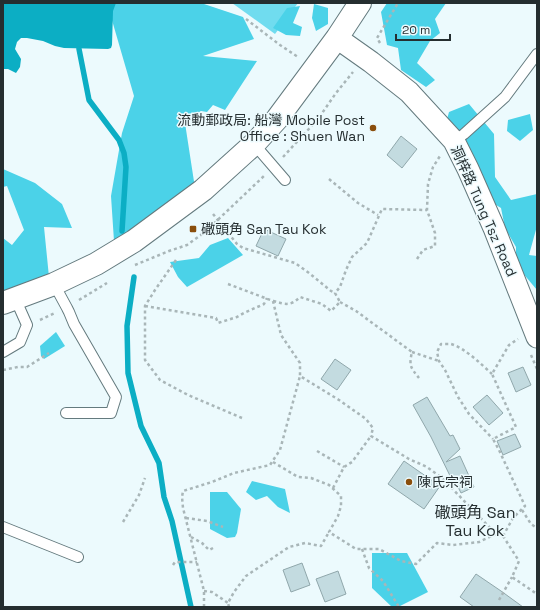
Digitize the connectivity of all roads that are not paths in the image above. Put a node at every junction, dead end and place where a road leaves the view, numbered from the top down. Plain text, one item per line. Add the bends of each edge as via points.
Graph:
1 (360, 3) edge
2 (337, 38) junction
3 (537, 54) edge
4 (254, 144) junction
5 (445, 146) junction
6 (285, 180) dead end
7 (54, 284) junction
8 (9, 300) edge
9 (530, 336) edge
10 (3, 352) edge
11 (66, 413) dead end
12 (3, 527) edge
13 (78, 557) dead end

1 - 2 main road
2 - 4 main road via 277,118
2 - 5 street, 洞梓路 Tung Tsz Road via 409,92
3 - 5 lane via 505,97 464,134
4 - 6 lane
4 - 7 main road via 203,190 134,241 96,264
5 - 9 street, 洞梓路 Tung Tsz Road via 468,169 494,228
7 - 8 main road
7 - 11 lane via 116,397 111,413
8 - 10 lane via 27,325 20,342
12 - 13 lane

